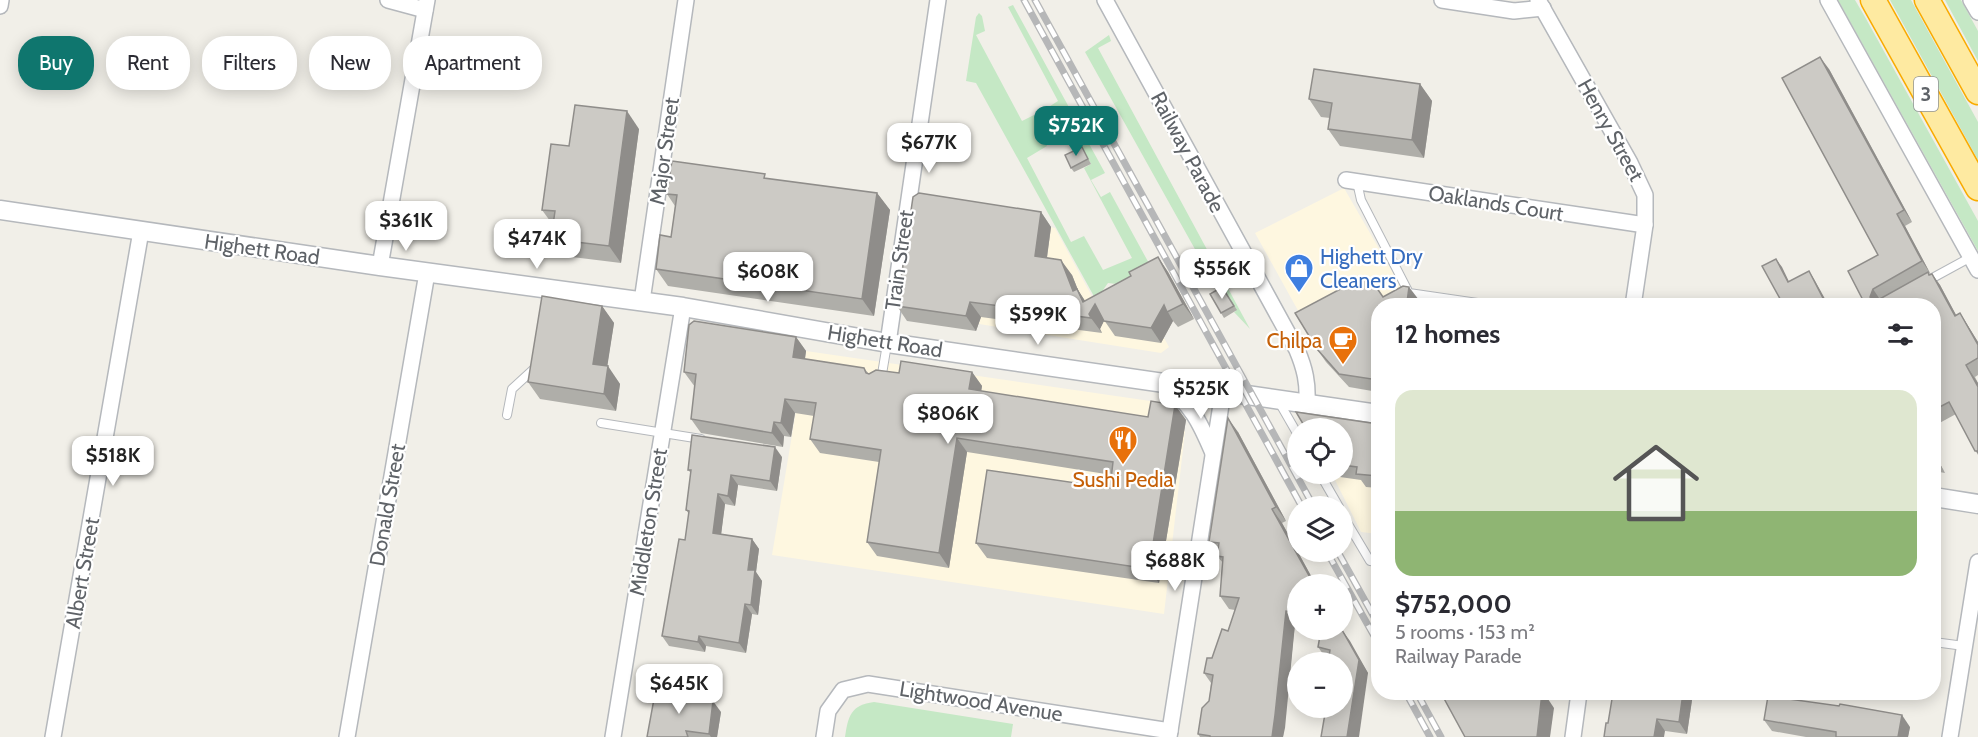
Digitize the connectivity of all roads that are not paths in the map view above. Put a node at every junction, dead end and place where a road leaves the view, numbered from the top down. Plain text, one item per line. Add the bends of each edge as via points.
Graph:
1 (1, 0) edge
2 (388, 0) edge
3 (686, 0) edge
4 (938, 0) edge
5 (1105, 0) edge
6 (1442, 0) edge
7 (1828, 0) edge
8 (1873, 0) edge
9 (1927, 0) edge
10 (1971, 0) edge
11 (1540, 4) edge
12 (426, 5) edge
13 (0, 6) edge
14 (1978, 12) edge
15 (1978, 92) edge
16 (1351, 181) joint
17 (1978, 188) edge
18 (0, 210) edge
19 (1645, 225) junction
20 (141, 231) junction
21 (1974, 263) edge
22 (380, 266) junction
23 (427, 273) junction
24 (1914, 289) edge
25 (1443, 298) edge
26 (1634, 298) edge
27 (642, 301) junction
28 (683, 307) junction
29 (888, 343) junction
30 (539, 355) edge
31 (880, 383) edge
32 (1164, 383) junction
33 (1223, 392) junction
34 (1277, 399) junction
35 (1306, 403) junction
36 (1371, 413) edge
37 (507, 415) dead end
38 (1288, 418) edge
39 (601, 423) dead end
40 (663, 433) junction
41 (714, 442) edge
42 (1213, 453) junction
43 (1941, 498) edge
44 (1978, 504) edge
45 (1353, 532) edge
46 (1371, 561) edge
47 (1978, 562) edge
48 (1941, 643) edge
49 (1964, 646) junction
50 (1578, 700) edge
51 (1170, 734) edge
52 (53, 737) edge
53 (347, 737) edge
54 (613, 737) edge
55 (824, 737) edge
56 (1573, 737) edge
57 (1950, 737) edge

1 - 13 street
2 - 12 street
3 - 27 street, Major Street
4 - 29 street, Train Street
5 - 35 street, Railway Parade via 1298,350 1308,384
6 - 11 street via 1514,11
7 - 21 street
8 - 17 highway, 3
9 - 15 highway, 3
10 - 14 street
11 - 19 street, Henry Street via 1640,181 1647,203
12 - 22 street
16 - 19 street, Oaklands Court
16 - 25 lane via 1409,293
18 - 20 street, Highett Road
19 - 26 street, Henry Street
20 - 22 street, Highett Road
20 - 52 street, Albert Street
21 - 24 lane
22 - 23 street, Highett Road
23 - 27 street, Highett Road via 550,295
23 - 53 street, Donald Street
27 - 28 street, Highett Road
28 - 29 street, Highett Road
28 - 40 street, Middleton Street
29 - 31 lane
29 - 32 street, Highett Road
30 - 37 lane via 537,366 512,390
32 - 33 street, Highett Road
32 - 42 street via 1196,414
33 - 34 street, Highett Road
33 - 42 street
34 - 35 street, Highett Road
34 - 38 lane
35 - 36 street, Highett Road
39 - 40 lane
40 - 41 lane
40 - 54 street, Middleton Street
42 - 51 street
43 - 44 street
45 - 46 lane
47 - 49 street
48 - 49 lane
49 - 57 street
50 - 56 street
51 - 55 street, Lightwood Avenue via 868,684 843,690 828,711

